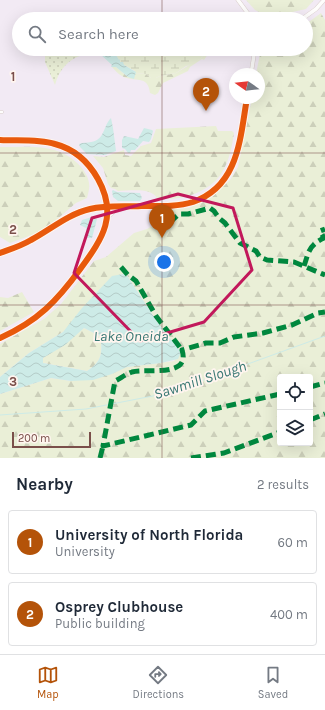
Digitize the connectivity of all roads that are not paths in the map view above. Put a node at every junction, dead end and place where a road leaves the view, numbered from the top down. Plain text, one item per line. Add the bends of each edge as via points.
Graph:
1 (238, 0) edge
2 (324, 0) edge
3 (247, 12) edge
4 (312, 12) edge
5 (254, 56) edge
6 (252, 68) edge
7 (246, 104) edge
8 (0, 140) edge
9 (119, 207) junction
10 (107, 208) junction
11 (106, 219) junction
12 (0, 253) edge
13 (0, 338) edge

1 - 3 street
2 - 4 street
5 - 6 street
7 - 9 street via 237,155 226,177 206,196 192,202 171,205
8 - 10 street via 47,142 68,148 86,161 94,172 102,185
9 - 10 street
9 - 11 street
10 - 11 street
10 - 12 street via 80,212 23,244
11 - 13 street via 96,247 60,296 34,320

